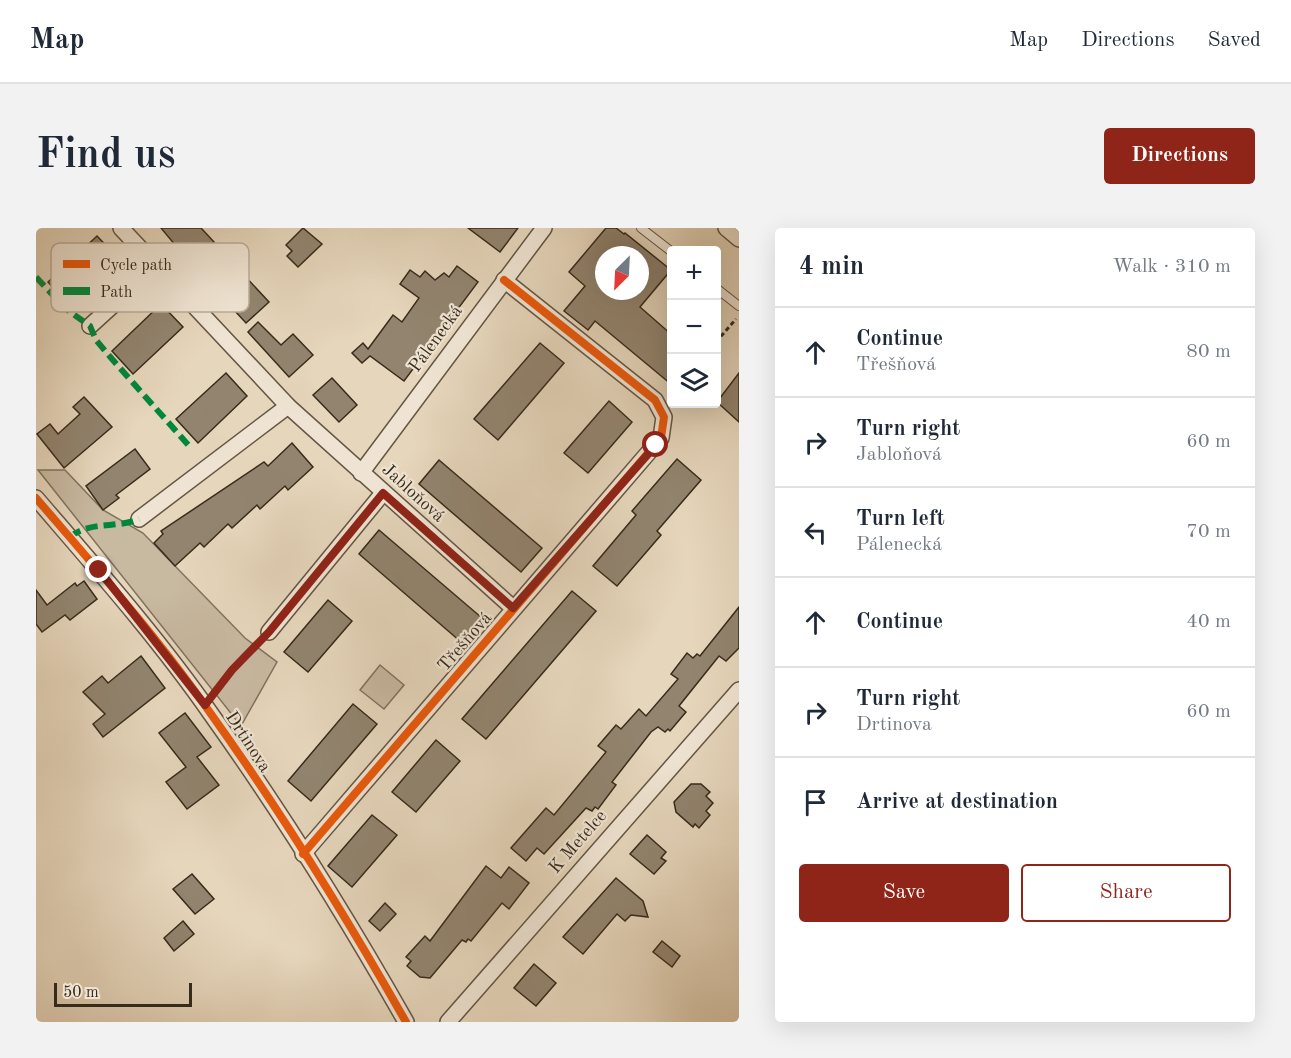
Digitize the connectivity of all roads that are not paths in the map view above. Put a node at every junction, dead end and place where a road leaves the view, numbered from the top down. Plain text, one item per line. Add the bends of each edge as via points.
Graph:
1 (121, 228) edge
2 (544, 228) edge
3 (641, 228) edge
4 (726, 228) edge
5 (739, 239) edge
6 (135, 243) edge
7 (667, 248) edge
8 (504, 280) junction
9 (721, 291) edge
10 (739, 306) edge
11 (105, 312) edge
12 (199, 312) edge
13 (90, 326) dead end
14 (288, 406) junction
15 (361, 473) junction
16 (383, 493) junction
17 (36, 498) edge
18 (139, 519) dead end
19 (513, 608) junction
20 (269, 632) road end
21 (739, 690) edge
22 (303, 854) junction
23 (406, 1022) edge
24 (448, 1022) edge

1 - 6 street, Jabloňová
2 - 8 street, Pálenecká
3 - 7 lane
4 - 5 street
8 - 15 street, Pálenecká
8 - 19 street, Třešňová via 655,400 665,427 656,445
9 - 10 lane
11 - 13 street
12 - 14 street, Jabloňová
14 - 15 street, Jabloňová
14 - 18 street
15 - 16 street, Jabloňová
16 - 19 street, Jabloňová
16 - 20 street
17 - 22 street, Drtinova via 99,570 205,705
19 - 22 street, Třešňová
21 - 24 street, K Metelce
22 - 23 street, Drtinova via 357,935

